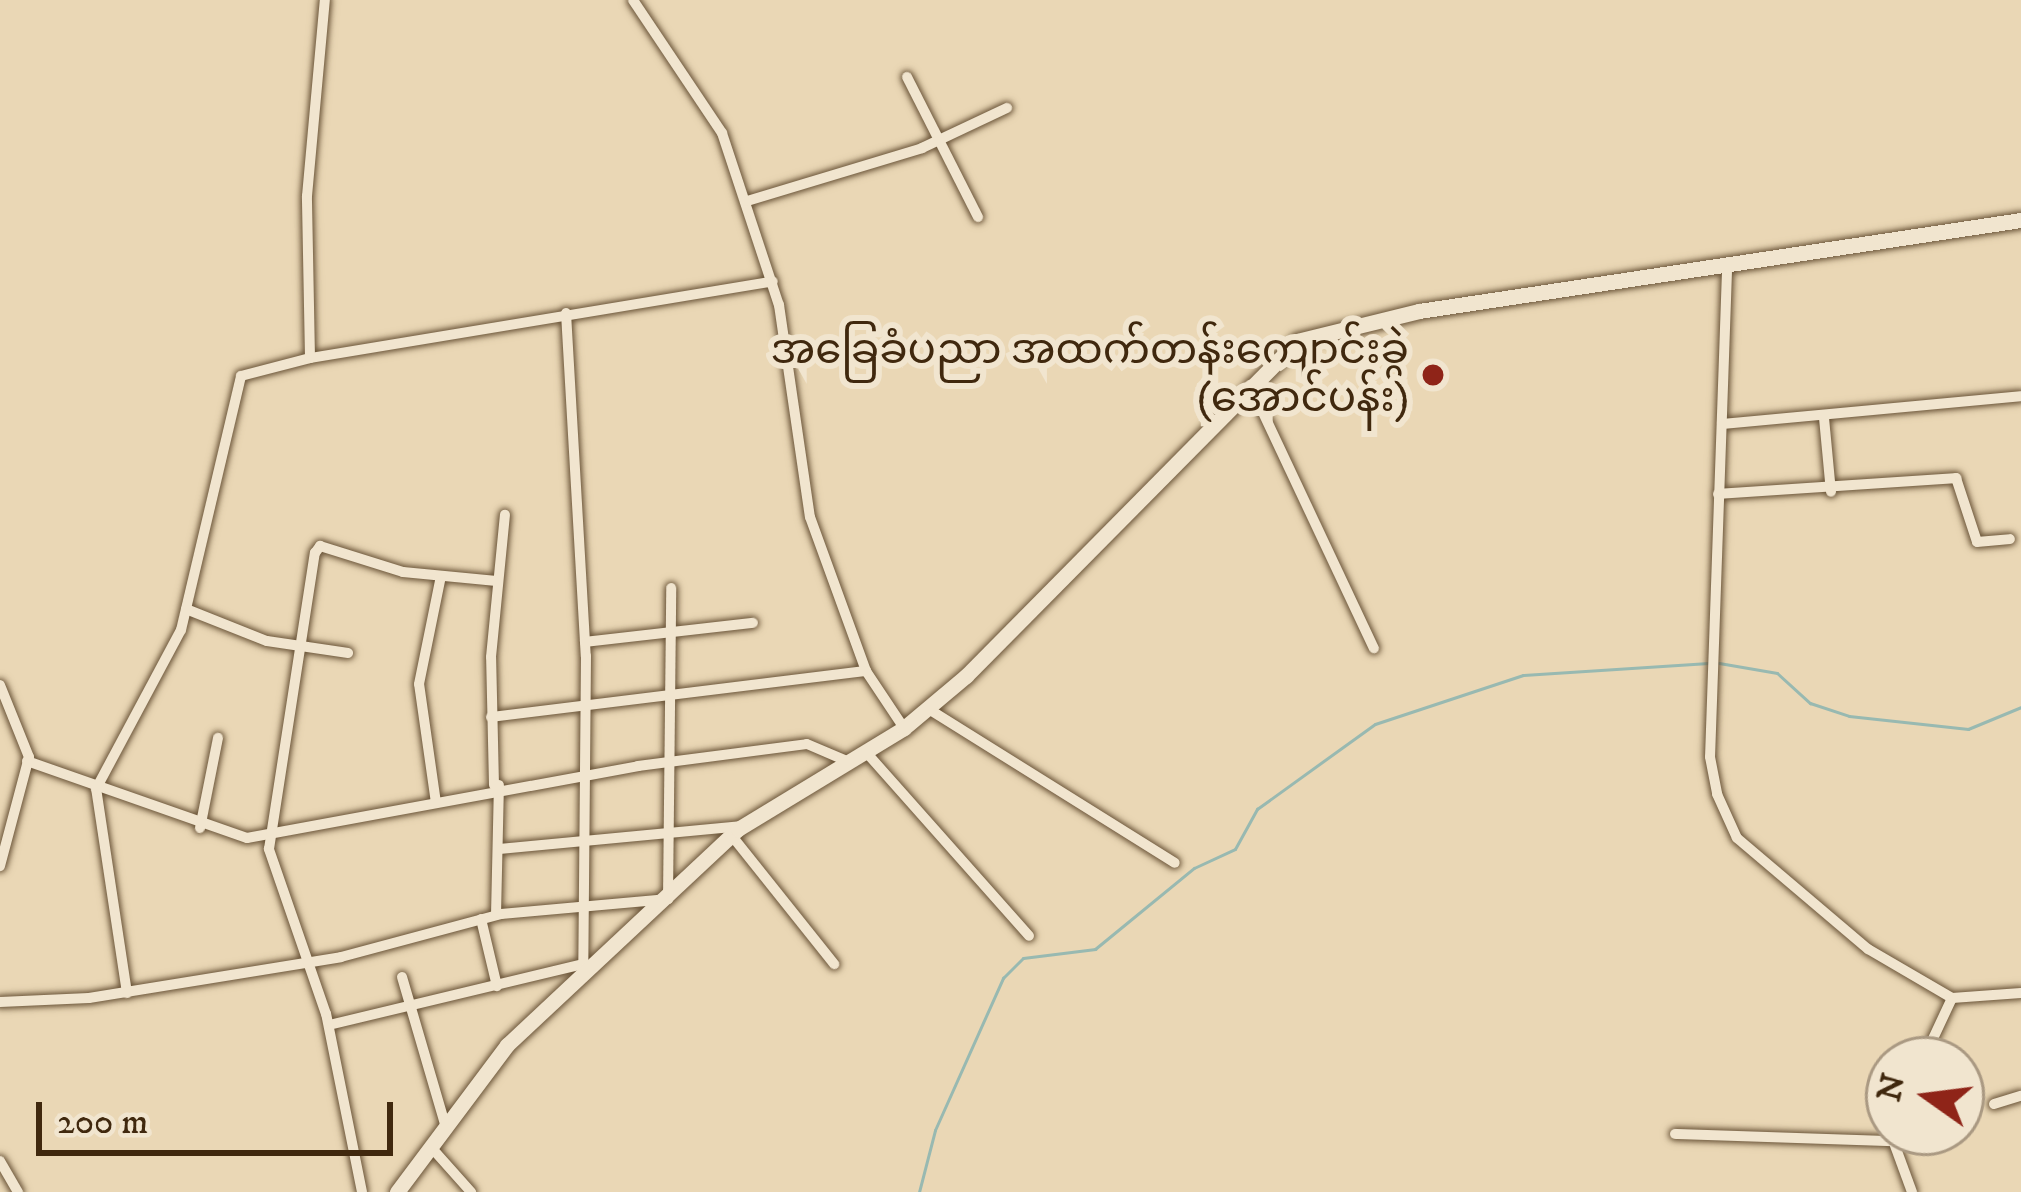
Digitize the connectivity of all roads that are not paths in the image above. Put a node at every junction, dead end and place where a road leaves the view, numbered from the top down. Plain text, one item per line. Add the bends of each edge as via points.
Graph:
1 (325, 0) edge
2 (633, 0) edge
3 (907, 77) dead end
4 (1007, 108) dead end
5 (944, 138) junction
6 (747, 201) junction
7 (978, 217) dead end
8 (2021, 220) edge
9 (1727, 271) junction
10 (772, 281) junction
11 (566, 313) junction
12 (310, 358) junction
13 (1249, 382) junction
14 (2021, 396) edge
15 (1824, 418) junction
16 (1722, 424) junction
17 (1831, 492) junction
18 (1718, 494) junction
19 (505, 515) dead end
20 (2010, 539) dead end
21 (441, 576) junction
22 (497, 581) junction
23 (671, 588) dead end
24 (185, 609) junction
25 (753, 623) dead end
26 (673, 632) junction
27 (585, 642) junction
28 (1374, 648) dead end
29 (301, 650) junction
30 (348, 653) dead end
31 (866, 671) junction
32 (0, 685) edge
33 (674, 698) junction
34 (586, 708) junction
35 (927, 708) junction
36 (491, 717) junction
37 (0, 723) edge
38 (19, 725) junction
39 (904, 728) junction
40 (218, 738) dead end
41 (865, 751) junction
42 (27, 761) junction
43 (847, 761) junction
44 (674, 762) junction
45 (587, 773) junction
46 (496, 785) junction
47 (96, 789) junction
48 (436, 803) junction
49 (200, 828) junction
50 (669, 828) junction
51 (737, 831) junction
52 (269, 838) junction
53 (584, 838) junction
54 (499, 849) junction
55 (1174, 863) dead end
56 (0, 866) edge
57 (668, 899) junction
58 (582, 902) junction
59 (496, 915) junction
60 (481, 919) junction
61 (1029, 936) dead end
62 (308, 963) junction
63 (834, 964) dead end
64 (583, 969) junction
65 (402, 977) dead end
66 (497, 986) junction
67 (127, 993) junction
68 (2021, 993) edge
69 (1952, 998) junction
70 (0, 1003) edge
71 (411, 1007) junction
72 (329, 1025) junction
73 (1934, 1036) edge
74 (2021, 1096) edge
75 (1994, 1104) dead end
76 (445, 1124) junction
77 (1675, 1134) dead end
78 (1865, 1137) edge
79 (430, 1146) junction
80 (1898, 1156) edge
81 (0, 1161) edge
82 (18, 1192) edge
83 (362, 1192) edge
84 (398, 1192) edge
85 (471, 1192) edge
86 (1912, 1192) edge

1 - 12 street via 307,196
2 - 6 street via 701,92
3 - 5 street
4 - 5 street
5 - 6 street
5 - 7 street
6 - 10 street
8 - 9 main road
9 - 13 main road via 1340,325 1298,341
9 - 16 street
10 - 11 street
10 - 31 street via 809,517
11 - 12 street
11 - 27 street
12 - 24 street via 241,376
13 - 28 street
13 - 35 main road via 1042,602
14 - 15 street
15 - 16 street
15 - 17 street
16 - 18 street
17 - 18 street
17 - 20 street via 1956,478 1977,542
18 - 69 street via 1710,757 1737,838 1868,949
19 - 22 street
21 - 22 street
21 - 29 street via 320,546
21 - 48 street via 419,684
22 - 36 street
23 - 26 street
24 - 29 street
24 - 47 street
25 - 26 street
26 - 27 street
26 - 33 street
27 - 34 street
29 - 30 street
29 - 52 street
31 - 33 street
31 - 39 street
32 - 38 street
33 - 34 street
33 - 44 street
34 - 36 street
34 - 45 street
35 - 39 main road
35 - 55 street
36 - 46 street
37 - 38 street
38 - 42 street
39 - 41 main road
40 - 49 street
41 - 43 main road
41 - 61 street
42 - 47 street
42 - 56 street
43 - 44 street via 807,744
43 - 51 main road
44 - 45 street
44 - 50 street
45 - 46 street
45 - 53 street
46 - 48 street
46 - 54 street
47 - 49 street
47 - 67 street
48 - 52 street
49 - 52 street
50 - 51 street
50 - 53 street
50 - 57 street
51 - 57 main road
51 - 63 street
52 - 62 street
53 - 54 street
53 - 58 street
54 - 59 street
57 - 58 street
57 - 64 main road
58 - 59 street
58 - 64 street
59 - 60 street
60 - 62 street
60 - 66 street
62 - 67 street
62 - 72 street
64 - 66 street
64 - 76 main road
65 - 71 street
66 - 71 street
67 - 70 street
68 - 69 street
69 - 73 street
71 - 72 street
71 - 76 street
72 - 83 street
74 - 75 street
76 - 79 main road
77 - 78 street
79 - 84 main road
79 - 85 street
80 - 86 street
81 - 82 street

